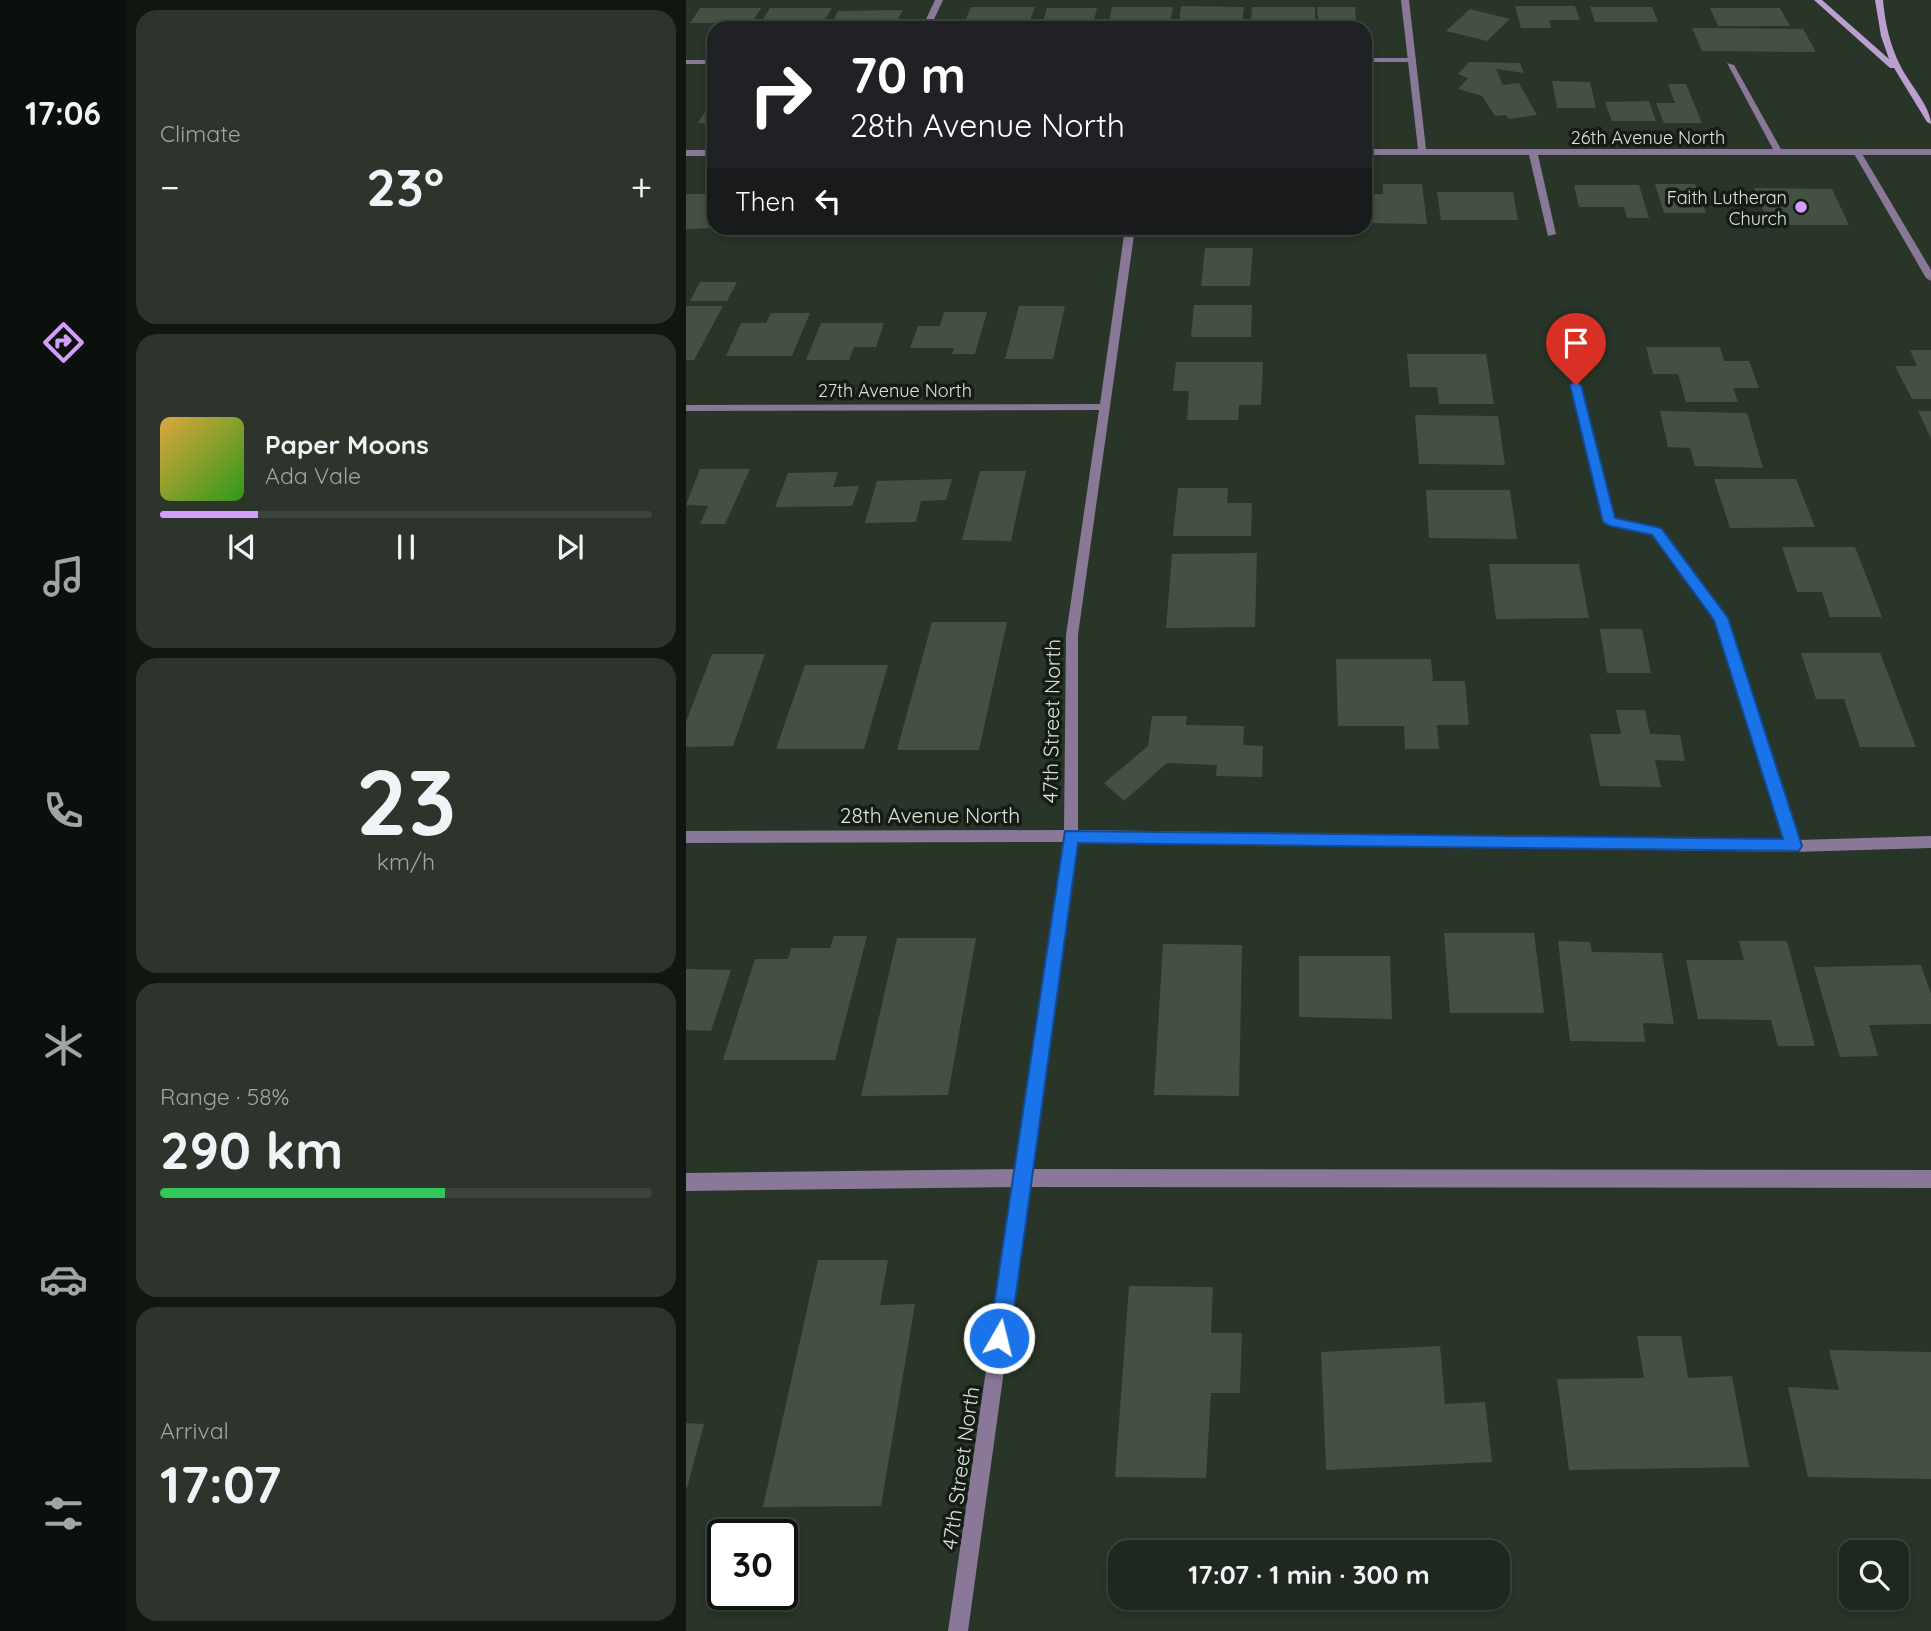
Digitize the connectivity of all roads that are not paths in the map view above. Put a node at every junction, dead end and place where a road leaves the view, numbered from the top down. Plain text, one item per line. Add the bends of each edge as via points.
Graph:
1 (939, 0) edge
2 (1405, 0) edge
3 (1818, 0) edge
4 (1878, 0) edge
5 (929, 21) edge
6 (1372, 60) edge
7 (1412, 60) junction
8 (686, 62) edge
9 (707, 62) edge
10 (1730, 65) dead end
11 (1899, 71) junction
12 (1931, 122) edge
13 (1372, 152) edge
14 (1422, 152) junction
15 (1857, 152) junction
16 (1931, 152) edge
17 (686, 153) edge
18 (707, 153) edge
19 (1533, 153) junction
20 (1779, 153) junction
21 (1551, 234) dead end
22 (1129, 235) edge
23 (1931, 278) edge
24 (1576, 385) dead end
25 (686, 408) edge
26 (1104, 408) junction
27 (1071, 836) junction
28 (686, 837) edge
29 (1931, 842) edge
30 (1793, 846) junction
31 (1022, 1178) junction
32 (1931, 1179) edge
33 (686, 1182) edge
34 (958, 1631) edge

1 - 5 street
2 - 7 street
3 - 11 main road
4 - 11 main road via 1882,37
6 - 7 street
7 - 14 street
8 - 9 street
10 - 20 street
11 - 12 main road
13 - 14 street, 26th Avenue North
14 - 19 street, 26th Avenue North
15 - 16 street, 26th Avenue North
15 - 20 street, 26th Avenue North
15 - 23 street
17 - 18 street
19 - 20 street, 26th Avenue North
19 - 21 street
22 - 26 street, 47th Street North
24 - 30 street via 1610,522 1656,531 1721,618
25 - 26 street, 27th Avenue North
26 - 27 street, 47th Street North via 1072,635
27 - 28 street, 28th Avenue North
27 - 30 street, 28th Avenue North
27 - 31 street, 47th Street North
29 - 30 street, 28th Avenue North
31 - 32 street
31 - 33 street
31 - 34 street, 47th Street North

